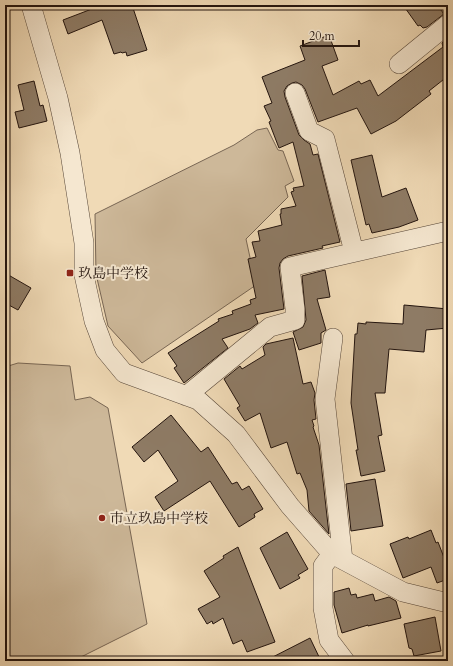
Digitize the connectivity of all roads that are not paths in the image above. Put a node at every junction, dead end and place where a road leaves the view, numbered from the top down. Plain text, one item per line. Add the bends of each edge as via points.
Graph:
1 (31, 5) edge
2 (448, 24) edge
3 (399, 64) dead end
4 (295, 93) dead end
5 (448, 231) edge
6 (354, 252) junction
7 (333, 338) dead end
8 (186, 396) junction
9 (338, 557) junction
10 (448, 603) edge
11 (345, 661) edge

1 - 8 street via 58,98 70,153 84,243 84,274 94,321 105,350 124,373
2 - 3 street
4 - 6 street via 309,131 325,139
5 - 6 street
6 - 8 street via 290,266 295,320 270,327
7 - 9 street via 325,399
8 - 9 street via 198,400 236,434 290,506
9 - 10 street via 402,592
9 - 11 street via 323,566 324,608 329,640

